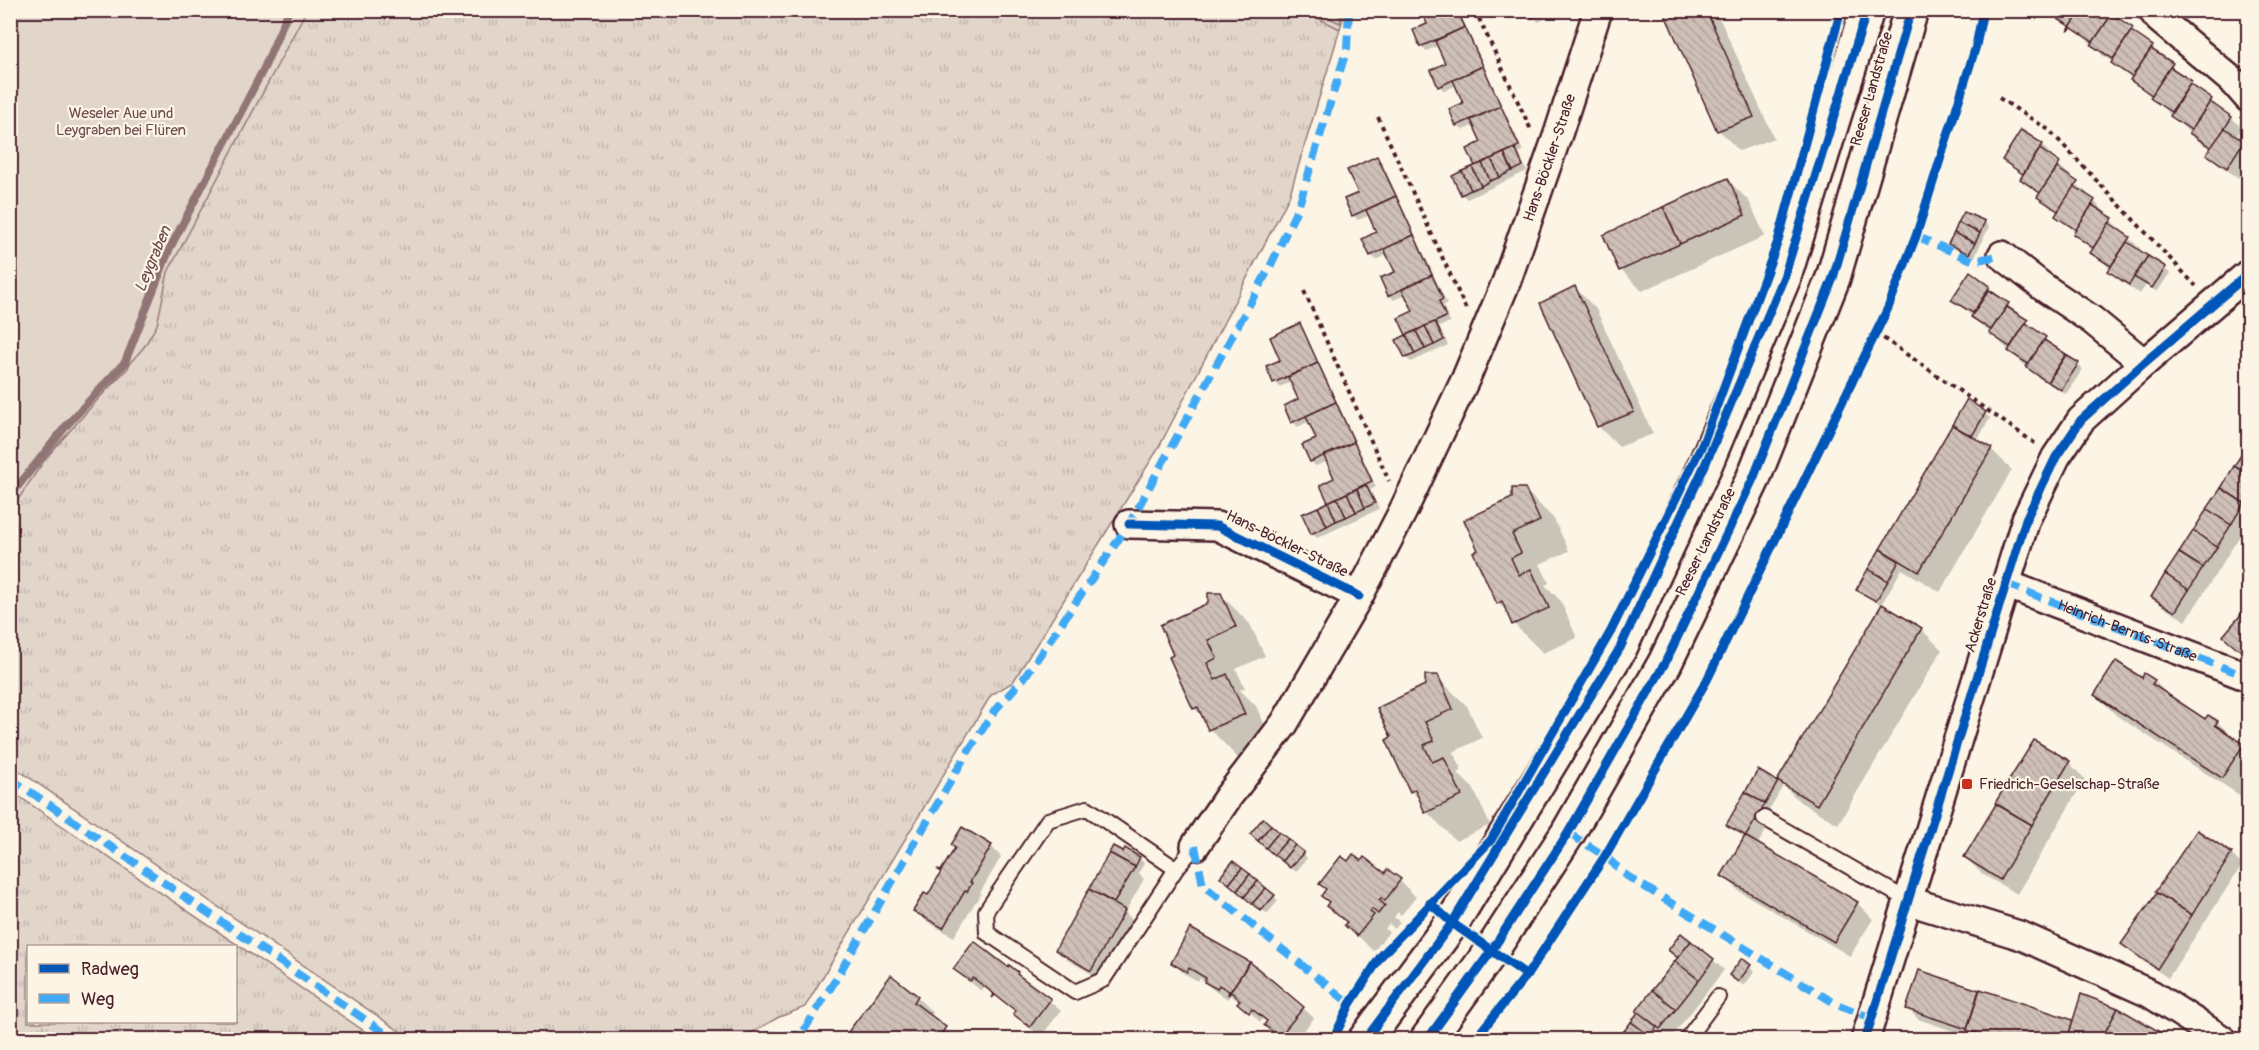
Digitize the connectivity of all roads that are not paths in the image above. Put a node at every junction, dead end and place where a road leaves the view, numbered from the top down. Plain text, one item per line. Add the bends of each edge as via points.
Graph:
1 (1598, 10) edge
2 (1867, 10) edge
3 (1911, 10) edge
4 (2152, 10) edge
5 (2248, 98) edge
6 (2002, 255) dead end
7 (2248, 274) edge
8 (2144, 363) junction
9 (1129, 524) dead end
10 (2006, 585) junction
11 (1359, 596) junction
12 (2248, 677) edge
13 (1764, 818) dead end
14 (1195, 846) joint
15 (1176, 869) junction
16 (1909, 901) junction
17 (1718, 997) dead end
18 (1365, 1040) edge
19 (1427, 1040) edge
20 (1686, 1040) edge
21 (1865, 1040) edge
22 (2223, 1040) edge

1 - 11 street, Hans-Böckler-Straße via 1507,280 1403,511
2 - 18 main road, Reeser Landstraße via 1784,277 1705,465 1620,648 1452,923
3 - 19 main road, Reeser Landstraße via 1833,278 1753,479 1665,663 1569,833
4 - 5 street
6 - 8 street
7 - 8 street, Ackerstraße
8 - 10 street, Ackerstraße via 2081,420 2056,457 2026,519
9 - 11 street, Hans-Böckler-Straße via 1217,526
10 - 12 street, Heinrich-Bernts-Straße
10 - 16 street, Ackerstraße
11 - 14 street, Hans-Böckler-Straße via 1284,724
13 - 16 lane
14 - 15 lane
15 - 15 lane via 1103,980 1075,992 987,933 986,911 1048,820 1087,808
16 - 21 street, Ackerstraße
16 - 22 street via 2022,936 2151,994
17 - 20 lane

